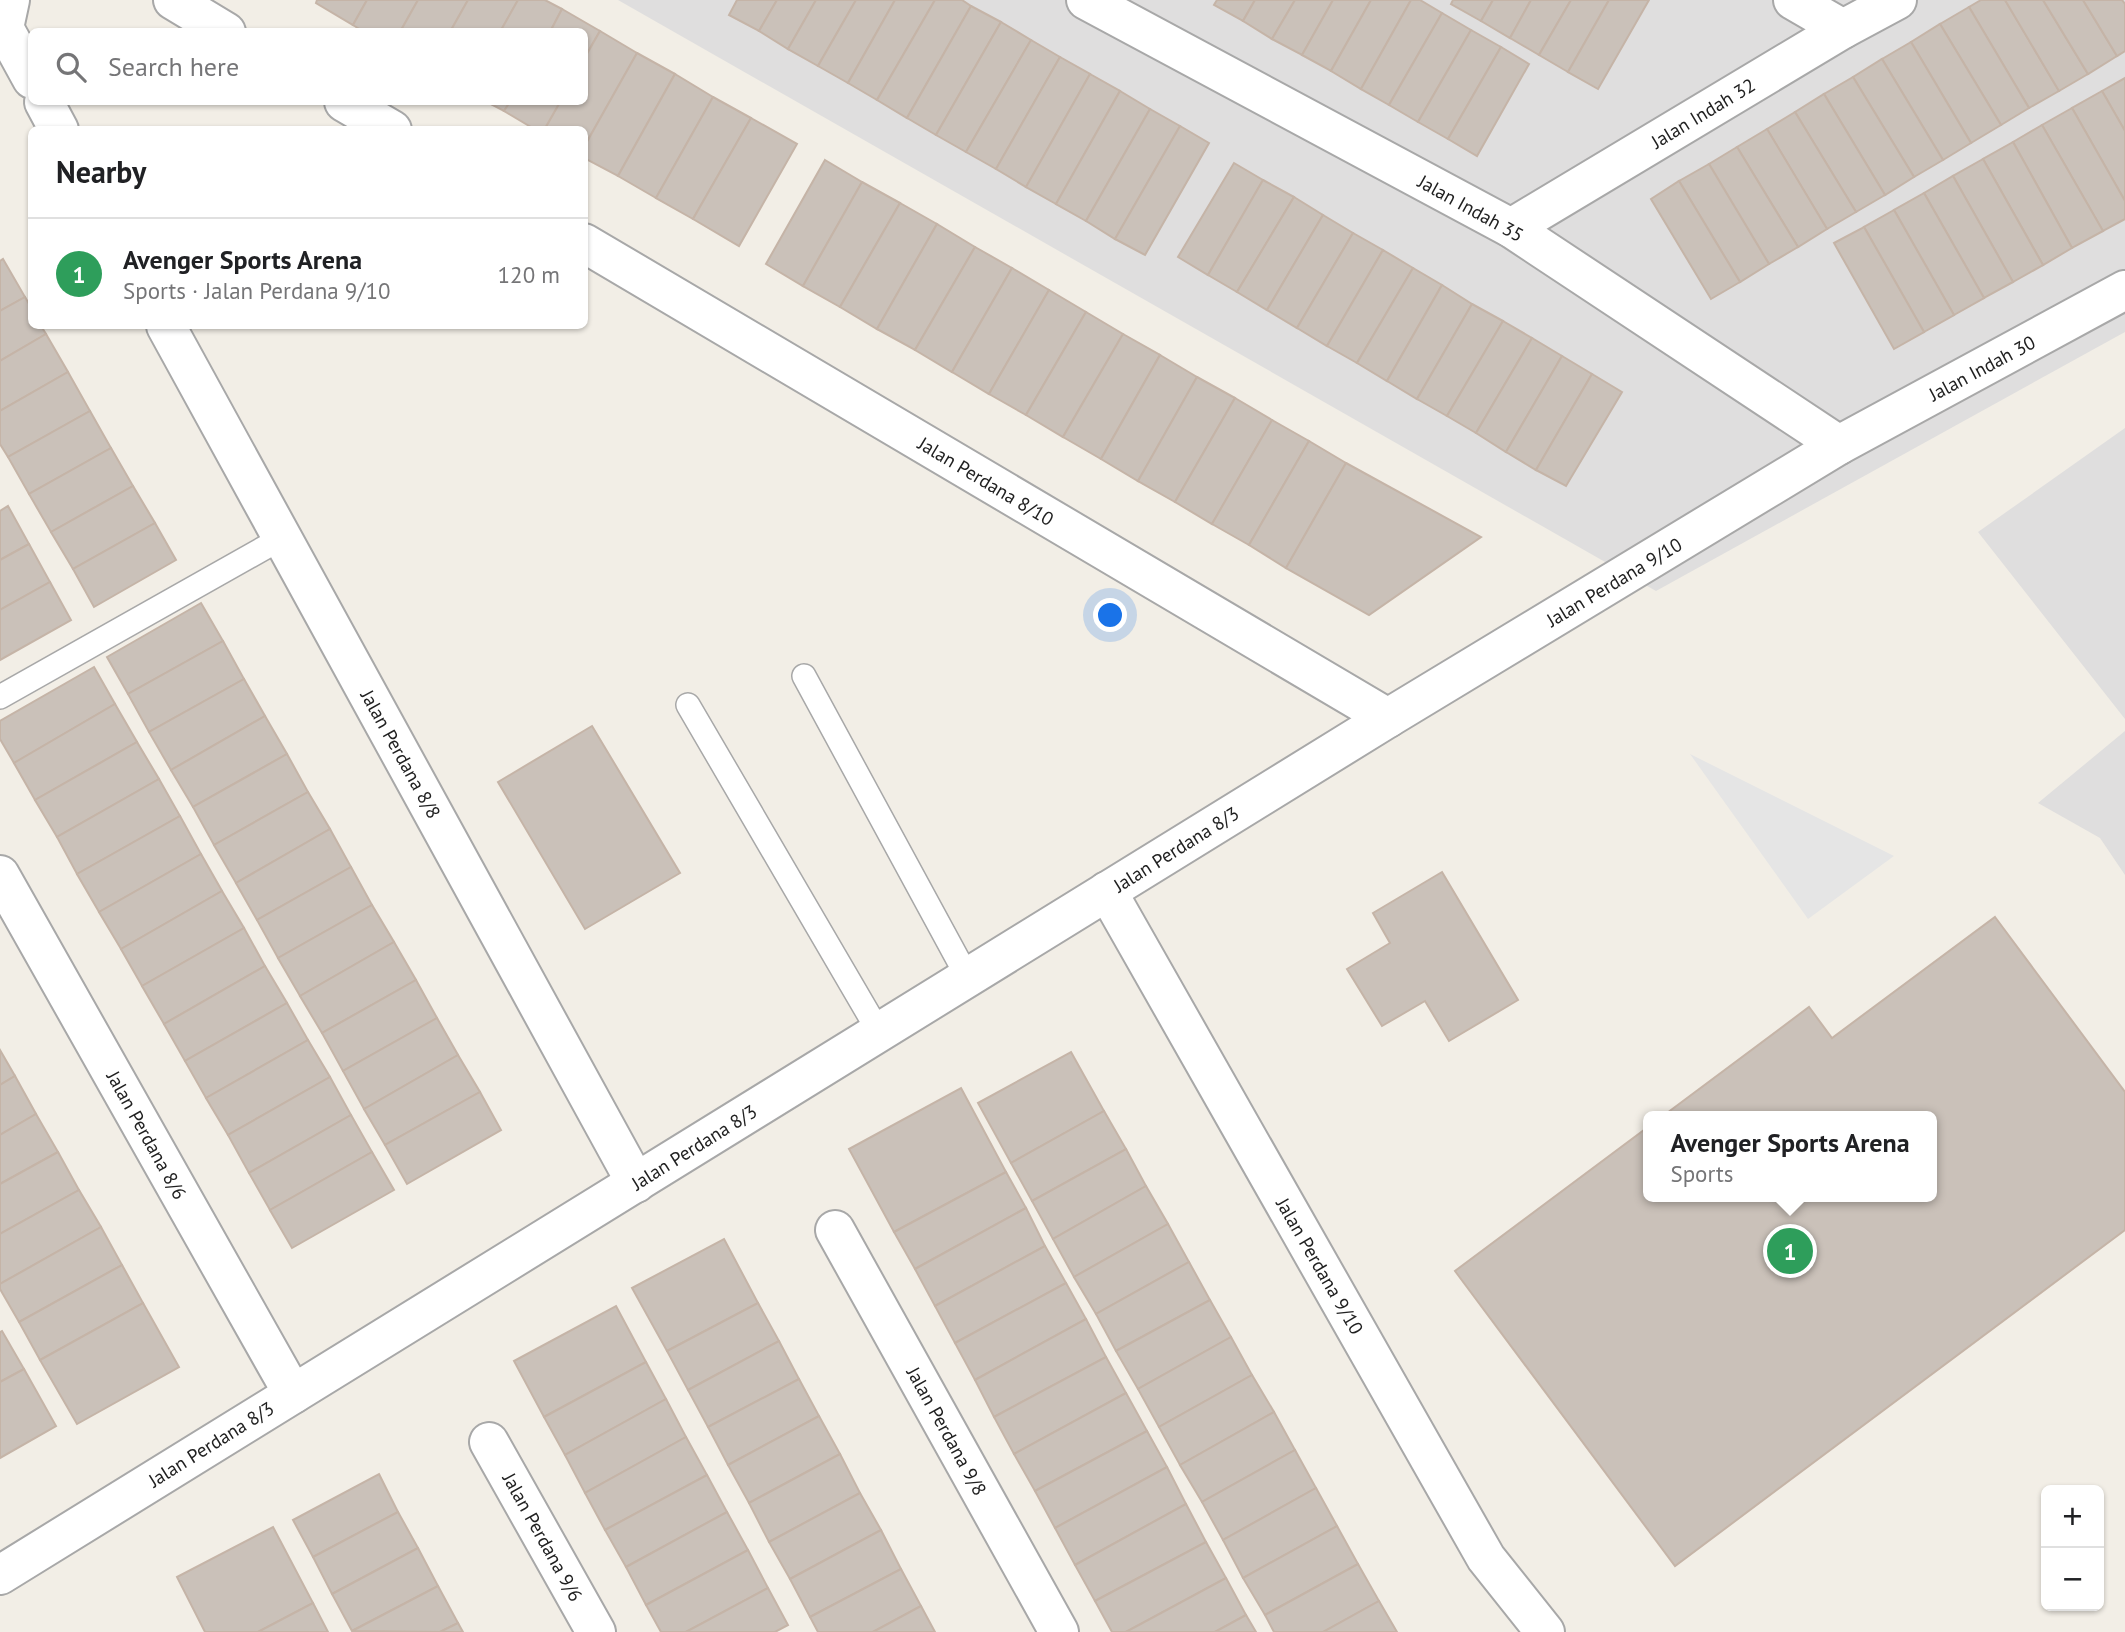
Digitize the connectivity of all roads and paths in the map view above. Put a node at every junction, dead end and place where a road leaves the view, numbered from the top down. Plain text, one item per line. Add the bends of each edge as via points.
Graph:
1 (10, 0) edge
2 (173, 0) edge
3 (1086, 0) edge
4 (1793, 0) edge
5 (1896, 0) edge
6 (219, 28) edge
7 (1843, 29) junction
8 (28, 72) edge
9 (46, 105) edge
10 (350, 105) edge
11 (57, 126) edge
12 (385, 126) edge
13 (1511, 228) junction
14 (588, 245) edge
15 (2125, 290) edge
16 (168, 329) edge
17 (1839, 445) junction
18 (282, 538) junction
19 (804, 676) dead end
20 (0, 697) edge
21 (688, 705) dead end
22 (1388, 718) junction
23 (0, 875) edge
24 (1107, 891) junction
25 (968, 978) junction
26 (879, 1032) junction
27 (636, 1183) junction
28 (835, 1230) dead end
29 (293, 1394) junction
30 (489, 1442) dead end
31 (0, 1575) edge
32 (596, 1632) edge
33 (1059, 1632) edge
34 (1545, 1632) edge

1 - 8 street via 4,28
2 - 6 street
3 - 13 street, Jalan Indah 35
4 - 7 street
5 - 7 street, Jalan Indah 32
7 - 13 street, Jalan Indah 32
9 - 11 street
10 - 12 street
13 - 17 street, Jalan Indah 35
14 - 22 street, Jalan Perdana 8/10
15 - 17 street, Jalan Indah 30
16 - 18 street, Jalan Perdana 8/8
17 - 22 street, Jalan Perdana 9/10
18 - 20 lane
18 - 27 street, Jalan Perdana 8/8
19 - 25 lane
21 - 26 lane
22 - 24 street, Jalan Perdana 8/3
23 - 29 street, Jalan Perdana 8/6
24 - 25 street, Jalan Perdana 8/3
24 - 34 street, Jalan Perdana 9/10 via 1486,1558
25 - 26 street, Jalan Perdana 8/3
26 - 27 street, Jalan Perdana 8/3
27 - 29 street, Jalan Perdana 8/3
28 - 33 street, Jalan Perdana 9/8
29 - 31 street, Jalan Perdana 8/3
30 - 32 street, Jalan Perdana 9/6

